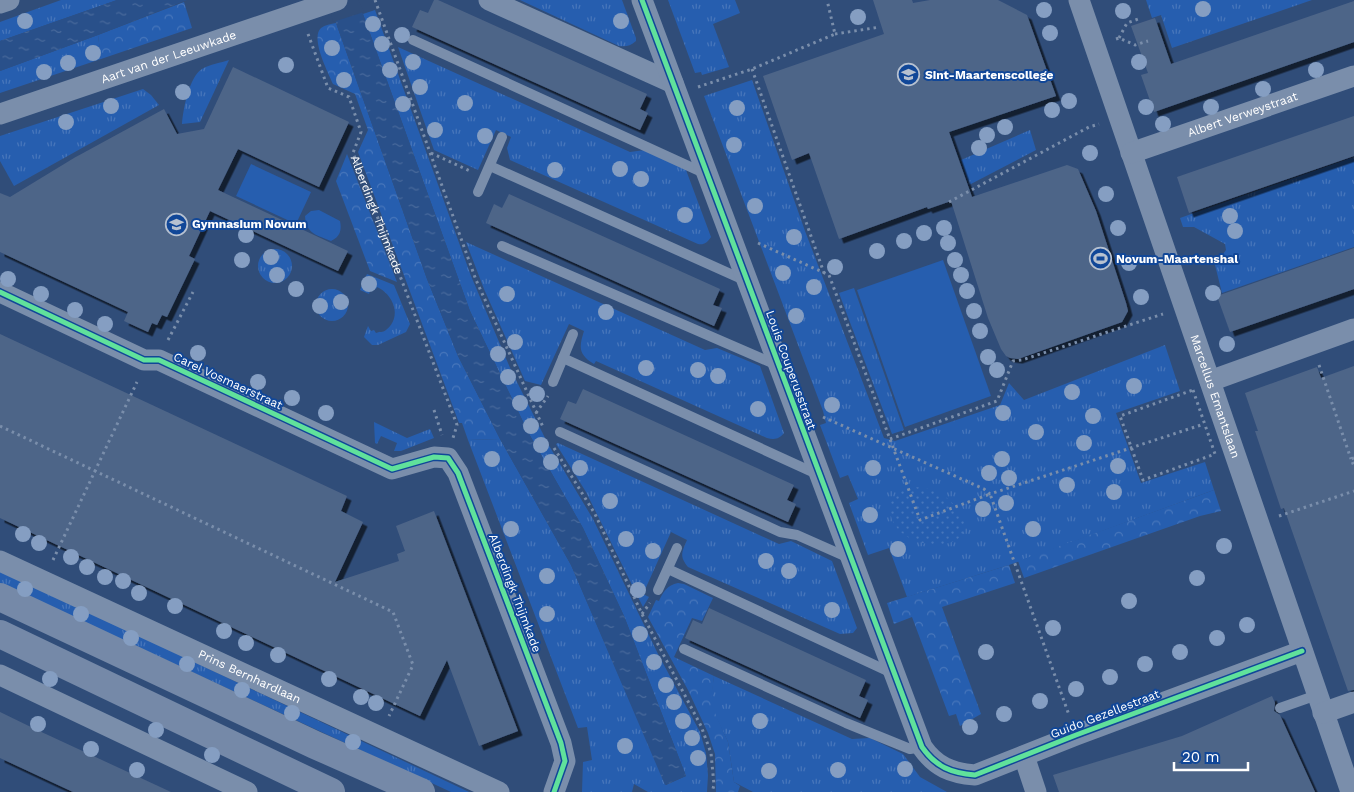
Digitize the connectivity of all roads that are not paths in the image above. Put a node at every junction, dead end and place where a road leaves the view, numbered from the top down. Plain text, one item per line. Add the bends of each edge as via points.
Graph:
1 (9, 0) edge
2 (337, 0) edge
3 (489, 0) edge
4 (642, 0) edge
5 (1079, 0) edge
6 (0, 3) edge
7 (413, 40) dead end
8 (1354, 76) edge
9 (675, 89) junction
10 (0, 114) edge
11 (502, 138) dead end
12 (1131, 153) junction
13 (490, 166) junction
14 (708, 174) junction
15 (478, 192) dead end
16 (502, 246) dead end
17 (748, 282) junction
18 (0, 292) edge
19 (1354, 330) edge
20 (573, 334) dead end
21 (563, 358) junction
22 (779, 366) junction
23 (1210, 381) junction
24 (552, 382) dead end
25 (560, 432) dead end
26 (448, 458) joint
27 (819, 475) junction
28 (677, 548) dead end
29 (852, 559) junction
30 (0, 561) edge
31 (668, 569) junction
32 (658, 590) dead end
33 (0, 598) edge
34 (0, 634) edge
35 (684, 649) dead end
36 (1302, 651) junction
37 (895, 674) junction
38 (0, 675) edge
39 (1354, 702) edge
40 (1320, 704) junction
41 (1280, 708) dead end
42 (922, 747) junction
43 (1024, 756) junction
44 (248, 792) edge
45 (331, 792) edge
46 (421, 792) edge
47 (499, 792) edge
48 (554, 792) edge
49 (1036, 792) edge
50 (1351, 792) edge

1 - 6 street
2 - 10 street, Aart van der Leeuwkade
3 - 9 street
4 - 9 street, Louis Couperusstraat
5 - 12 street, Marcellus Emantslaan
7 - 14 lane
8 - 12 street, Albert Verweystraat
9 - 14 street, Louis Couperusstraat
11 - 13 lane
12 - 23 street, Marcellus Emantslaan
13 - 15 lane
13 - 17 lane
14 - 17 street, Louis Couperusstraat
16 - 22 lane
17 - 22 street, Louis Couperusstraat
18 - 26 street, Carel Vosmaerstraat via 392,469 434,457
19 - 23 street
20 - 21 lane
21 - 24 lane
21 - 27 lane
22 - 27 street, Louis Couperusstraat
23 - 36 street, Marcellus Emantslaan
25 - 29 lane via 780,532 797,535
26 - 48 street, Alberdingk Thijmkade via 458,473 561,743 565,761
27 - 29 street, Louis Couperusstraat
28 - 31 lane
29 - 37 street, Louis Couperusstraat
30 - 47 street, Prins Bernhardlaan
31 - 32 lane
31 - 37 lane
33 - 46 main road
34 - 45 main road
35 - 42 lane via 846,723 910,749
36 - 40 street, Marcellus Emantslaan
36 - 43 street, Guido Gezellestraat
37 - 42 street, Louis Couperusstraat
38 - 44 street
39 - 40 street
40 - 41 lane
40 - 50 street, Marcellus Emantslaan
42 - 43 street, Guido Gezellestraat via 941,766 958,774 975,775
43 - 49 street

